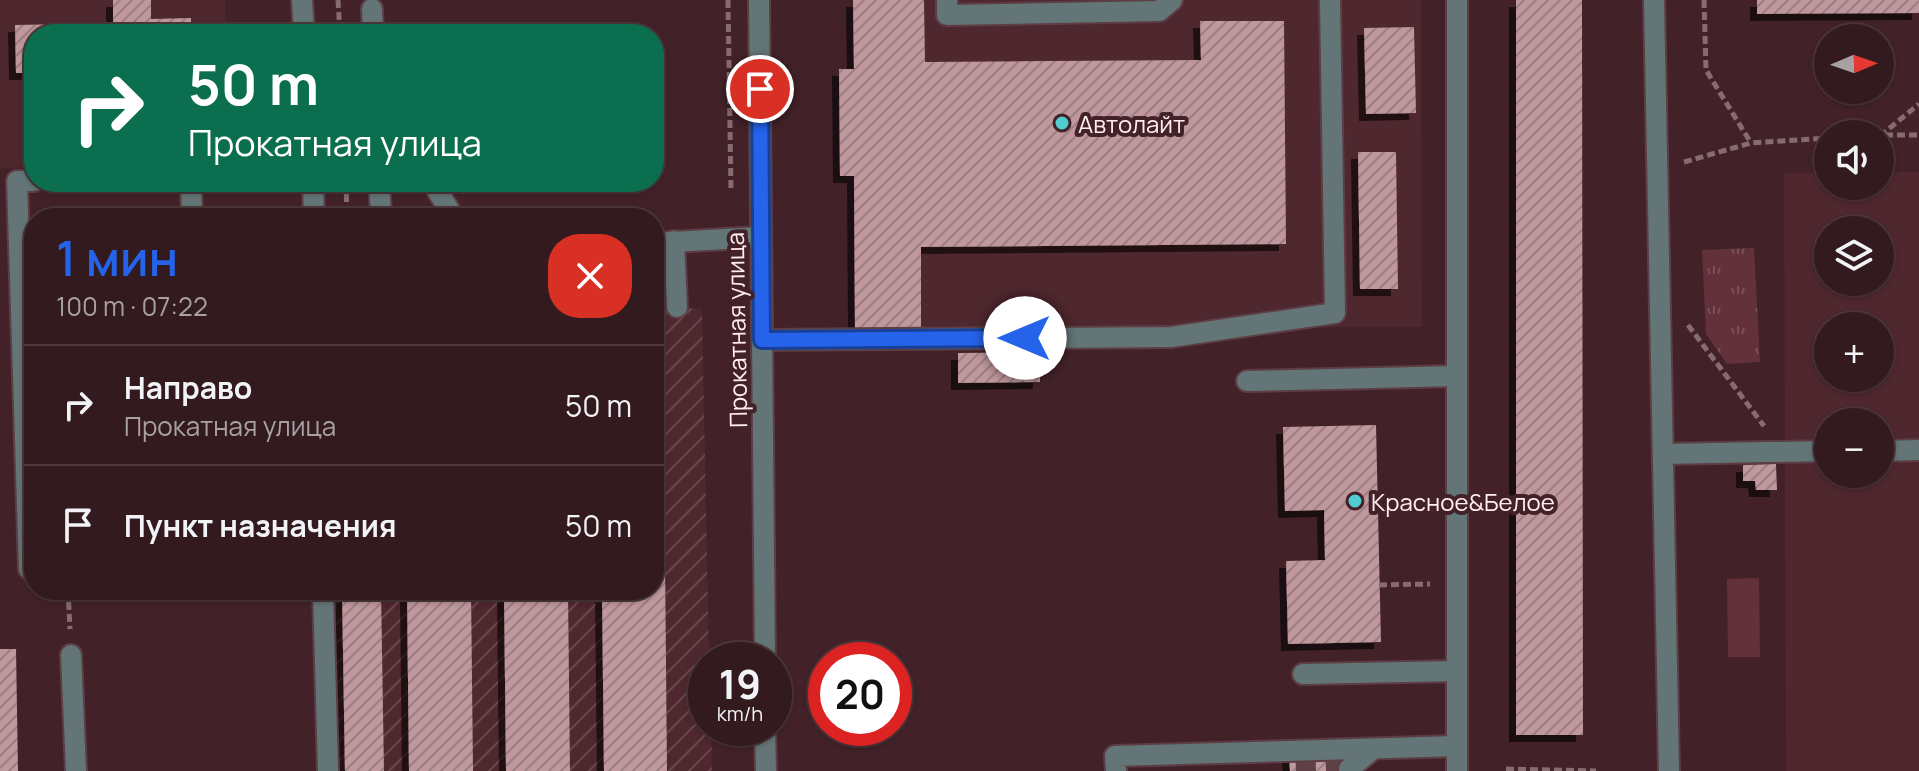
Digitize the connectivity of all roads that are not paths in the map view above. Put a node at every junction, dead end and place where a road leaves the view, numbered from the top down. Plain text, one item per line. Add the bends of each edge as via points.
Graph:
1 (302, 0) edge
2 (759, 0) edge
3 (947, 0) edge
4 (1172, 0) edge
5 (1330, 0) edge
6 (1457, 0) edge
7 (1654, 0) edge
8 (372, 9) dead end
9 (303, 24) edge
10 (373, 24) edge
11 (24, 181) edge
12 (761, 237) junction
13 (664, 242) edge
14 (677, 307) dead end
15 (762, 340) junction
16 (1457, 376) junction
17 (1247, 381) dead end
18 (24, 407) edge
19 (1919, 450) edge
20 (1814, 451) edge
21 (1894, 451) edge
22 (1663, 454) junction
23 (323, 600) edge
24 (765, 642) edge
25 (71, 655) road end
26 (1457, 671) junction
27 (1303, 674) dead end
28 (765, 746) edge
29 (1457, 746) junction
30 (1372, 750) junction
31 (1349, 769) edge
32 (76, 771) edge
33 (328, 771) edge
34 (766, 771) edge
35 (1116, 771) edge
36 (1457, 771) edge
37 (1669, 771) edge

1 - 9 street
2 - 12 street, Прокатная улица
3 - 4 street via 947,15 1159,11
5 - 15 street via 1335,313 1171,337
6 - 16 street
7 - 22 street
8 - 10 street
11 - 18 street via 17,181
12 - 13 street
12 - 15 street, Прокатная улица
13 - 14 street
15 - 24 street, Прокатная улица
16 - 17 street
16 - 26 street
19 - 21 street
20 - 22 street
22 - 37 street
23 - 33 street
25 - 32 street
26 - 27 street
26 - 29 street
28 - 34 street
29 - 30 street
29 - 36 street
30 - 31 street
30 - 35 street via 1115,756

